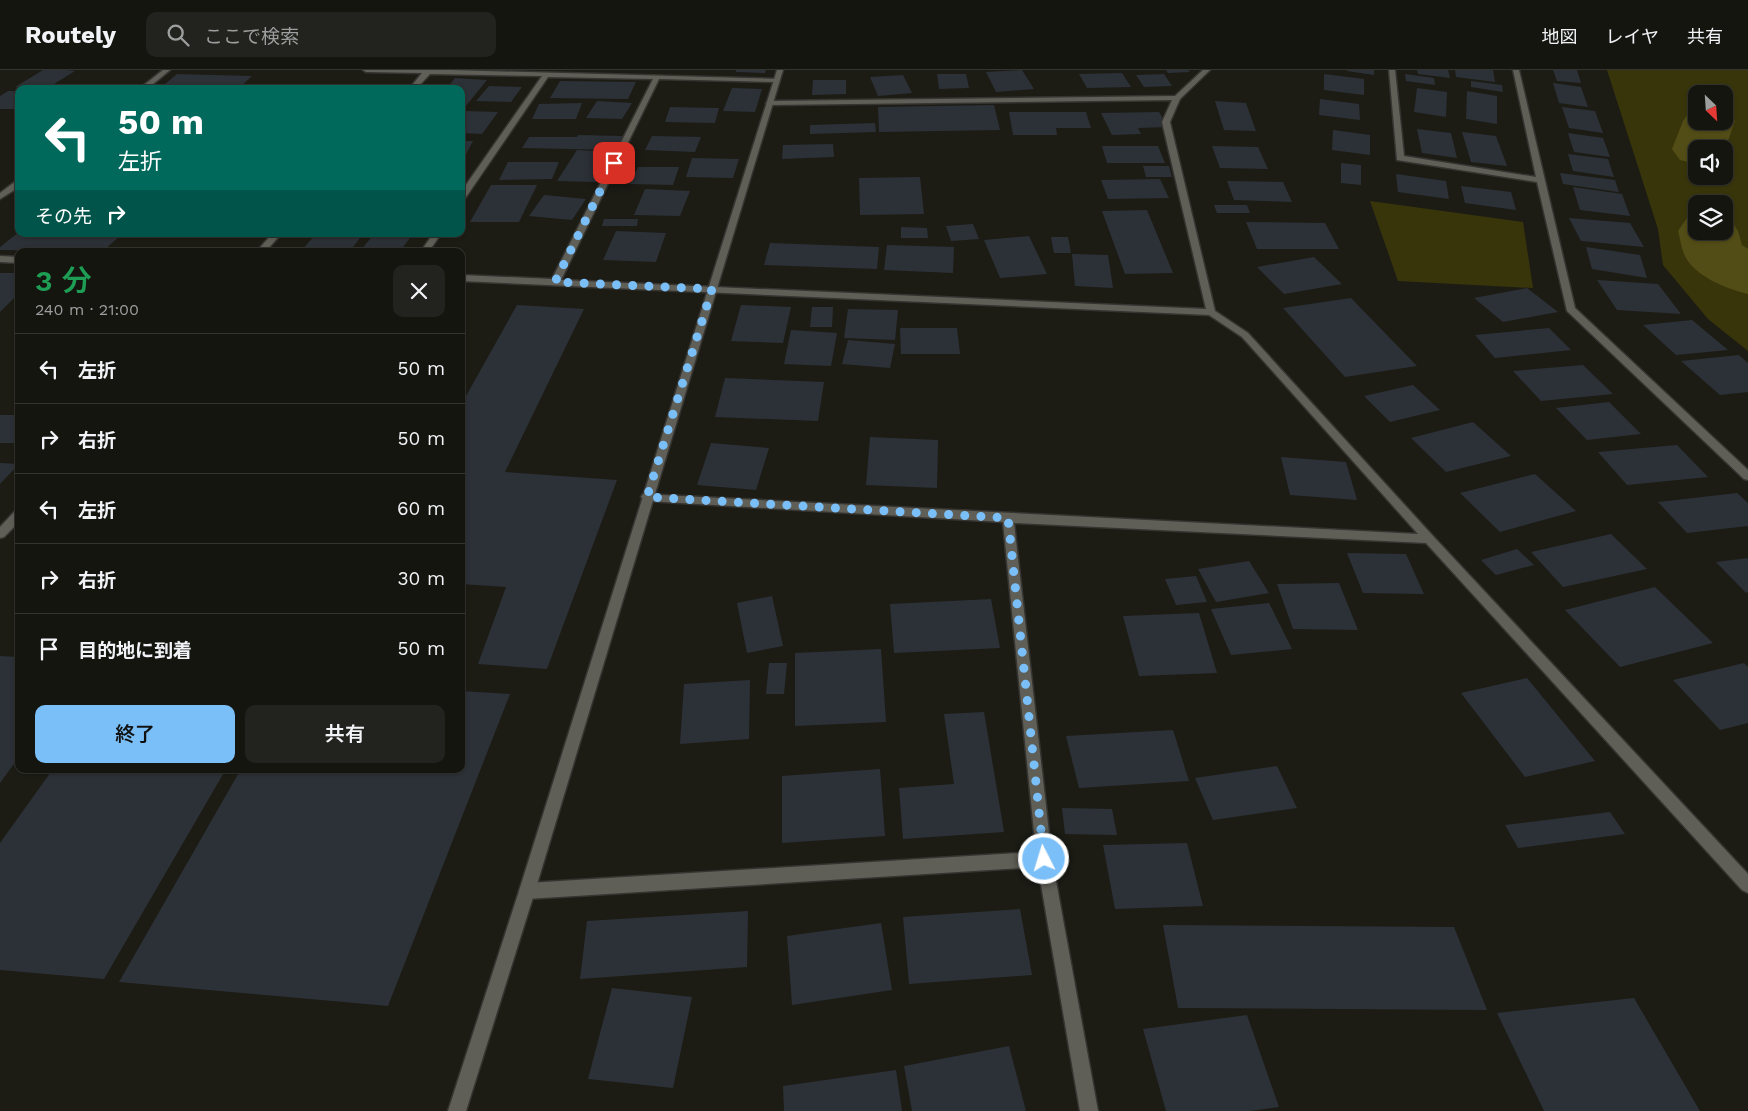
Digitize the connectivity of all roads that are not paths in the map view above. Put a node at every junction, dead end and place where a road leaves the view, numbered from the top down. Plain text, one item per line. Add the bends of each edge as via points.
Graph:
1 (167, 70) edge
2 (366, 70) edge
3 (1206, 70) edge
4 (1392, 70) edge
5 (1516, 70) edge
6 (428, 71) edge
7 (546, 75) junction
8 (778, 75) edge
9 (657, 77) junction
10 (147, 85) edge
11 (416, 85) edge
12 (1177, 98) junction
13 (770, 103) junction
14 (1541, 180) junction
15 (15, 186) edge
16 (465, 192) edge
17 (0, 197) edge
18 (274, 237) edge
19 (435, 237) edge
20 (264, 248) edge
21 (427, 248) edge
22 (0, 259) edge
23 (15, 260) edge
24 (465, 278) edge
25 (555, 282) junction
26 (712, 289) junction
27 (1211, 312) junction
28 (1748, 476) edge
29 (647, 497) junction
30 (15, 518) edge
31 (1008, 518) junction
32 (0, 534) edge
33 (1429, 539) junction
34 (1044, 859) junction
35 (1748, 885) edge
36 (526, 891) junction
37 (457, 1111) edge
38 (1089, 1111) edge

1 - 10 street
2 - 6 street
3 - 12 street
4 - 14 street via 1400,158
5 - 14 street
6 - 7 street
6 - 11 street
7 - 9 street
7 - 16 street
8 - 9 street
8 - 13 street
9 - 25 street
12 - 13 street
12 - 27 street via 1166,122
13 - 26 street
14 - 28 street via 1570,309
15 - 17 street
18 - 20 street
19 - 21 street
22 - 23 street
24 - 25 street
25 - 26 street
26 - 27 street
26 - 29 street
27 - 33 street via 1246,335
29 - 31 street
29 - 36 street
30 - 32 street
31 - 33 street
31 - 34 street
33 - 35 street
34 - 36 street
34 - 38 street
36 - 37 street

